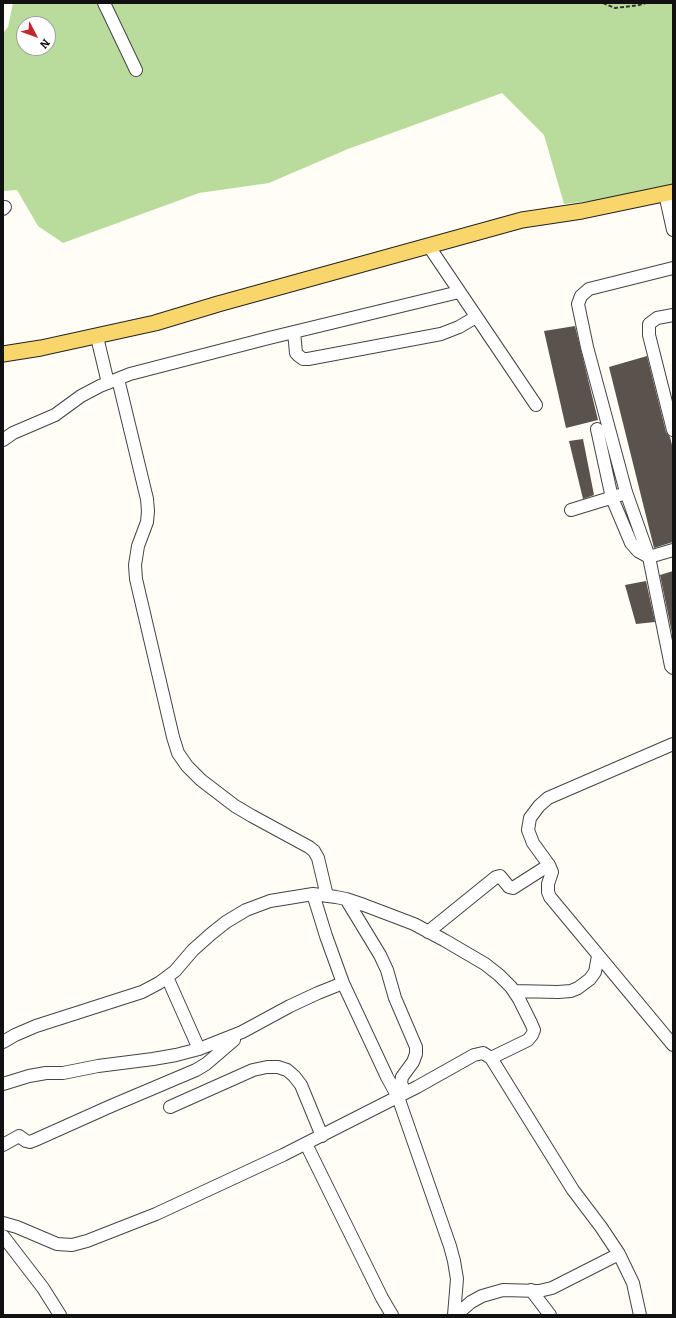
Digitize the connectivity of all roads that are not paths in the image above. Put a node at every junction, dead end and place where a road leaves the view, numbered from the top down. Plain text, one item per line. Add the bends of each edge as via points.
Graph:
1 (104, 3) edge
2 (136, 70) dead end
3 (669, 193) edge
4 (673, 230) edge
5 (428, 245) junction
6 (673, 268) edge
7 (459, 292) junction
8 (673, 315) edge
9 (476, 317) junction
10 (294, 332) junction
11 (97, 337) junction
12 (3, 354) edge
13 (113, 381) junction
14 (536, 405) dead end
15 (597, 429) dead end
16 (673, 430) edge
17 (3, 440) edge
18 (626, 492) junction
19 (612, 498) junction
20 (571, 510) dead end
21 (673, 550) edge
22 (649, 556) junction
23 (673, 668) edge
24 (673, 744) edge
25 (549, 864) junction
26 (313, 894) junction
27 (327, 896) junction
28 (346, 899) junction
29 (428, 932) junction
30 (598, 956) junction
31 (167, 977) junction
32 (343, 983) junction
33 (514, 991) junction
34 (242, 1032) junction
35 (3, 1042) edge
36 (673, 1045) edge
37 (199, 1049) junction
38 (491, 1058) junction
39 (3, 1084) edge
40 (402, 1095) junction
41 (170, 1107) dead end
42 (322, 1136) junction
43 (306, 1144) junction
44 (3, 1145) edge
45 (3, 1223) edge
46 (3, 1236) edge
47 (619, 1254) junction
48 (531, 1290) junction
49 (461, 1313) edge
50 (60, 1315) edge
51 (392, 1315) edge
52 (550, 1315) edge
53 (640, 1315) edge

1 - 2 street
3 - 4 street
3 - 5 main road via 522,220
5 - 7 street
5 - 11 main road via 155,323
6 - 18 street via 589,289 581,296 578,304
7 - 9 street
7 - 10 street
8 - 16 street via 657,318 650,324 649,335
9 - 10 street via 441,334 308,359 296,353
9 - 14 street
10 - 13 street
11 - 12 main road
11 - 13 street
13 - 17 street via 81,396 56,415 13,433
13 - 27 street via 147,499 147,522 138,546 136,579 178,753 201,780 235,806 314,851
15 - 19 street
18 - 19 street
18 - 22 street
19 - 20 street
19 - 22 street via 631,543 638,551
21 - 22 street
22 - 23 street
24 - 25 street via 548,798 539,806 530,818 528,830 533,843
25 - 29 street via 513,888 506,885 500,876 496,877
25 - 30 street via 552,872 548,884 550,898
26 - 27 street
26 - 31 street via 270,901 246,910 211,934
26 - 32 street
27 - 28 street
28 - 29 street
28 - 40 street via 380,955 416,1047 413,1062 402,1077
29 - 33 street via 485,964
30 - 33 street via 595,972 590,979 571,991
30 - 36 street
31 - 35 street via 142,992 36,1026
31 - 37 street
32 - 34 street via 290,1006
32 - 40 street via 387,1077
33 - 38 street via 532,1023 532,1036
34 - 37 street
34 - 44 street via 196,1070 30,1142 19,1136
37 - 39 street via 153,1059 28,1076
38 - 40 street via 483,1053 474,1055
38 - 47 street via 573,1190
40 - 42 street
40 - 49 street via 454,1261
41 - 42 street via 253,1070 278,1067 294,1076 301,1085
42 - 43 street
43 - 45 street via 156,1214 72,1245 57,1244
43 - 51 street
46 - 50 street via 43,1288
47 - 48 street via 552,1288
47 - 53 street via 633,1283
48 - 49 street via 493,1292 482,1296
48 - 52 street

